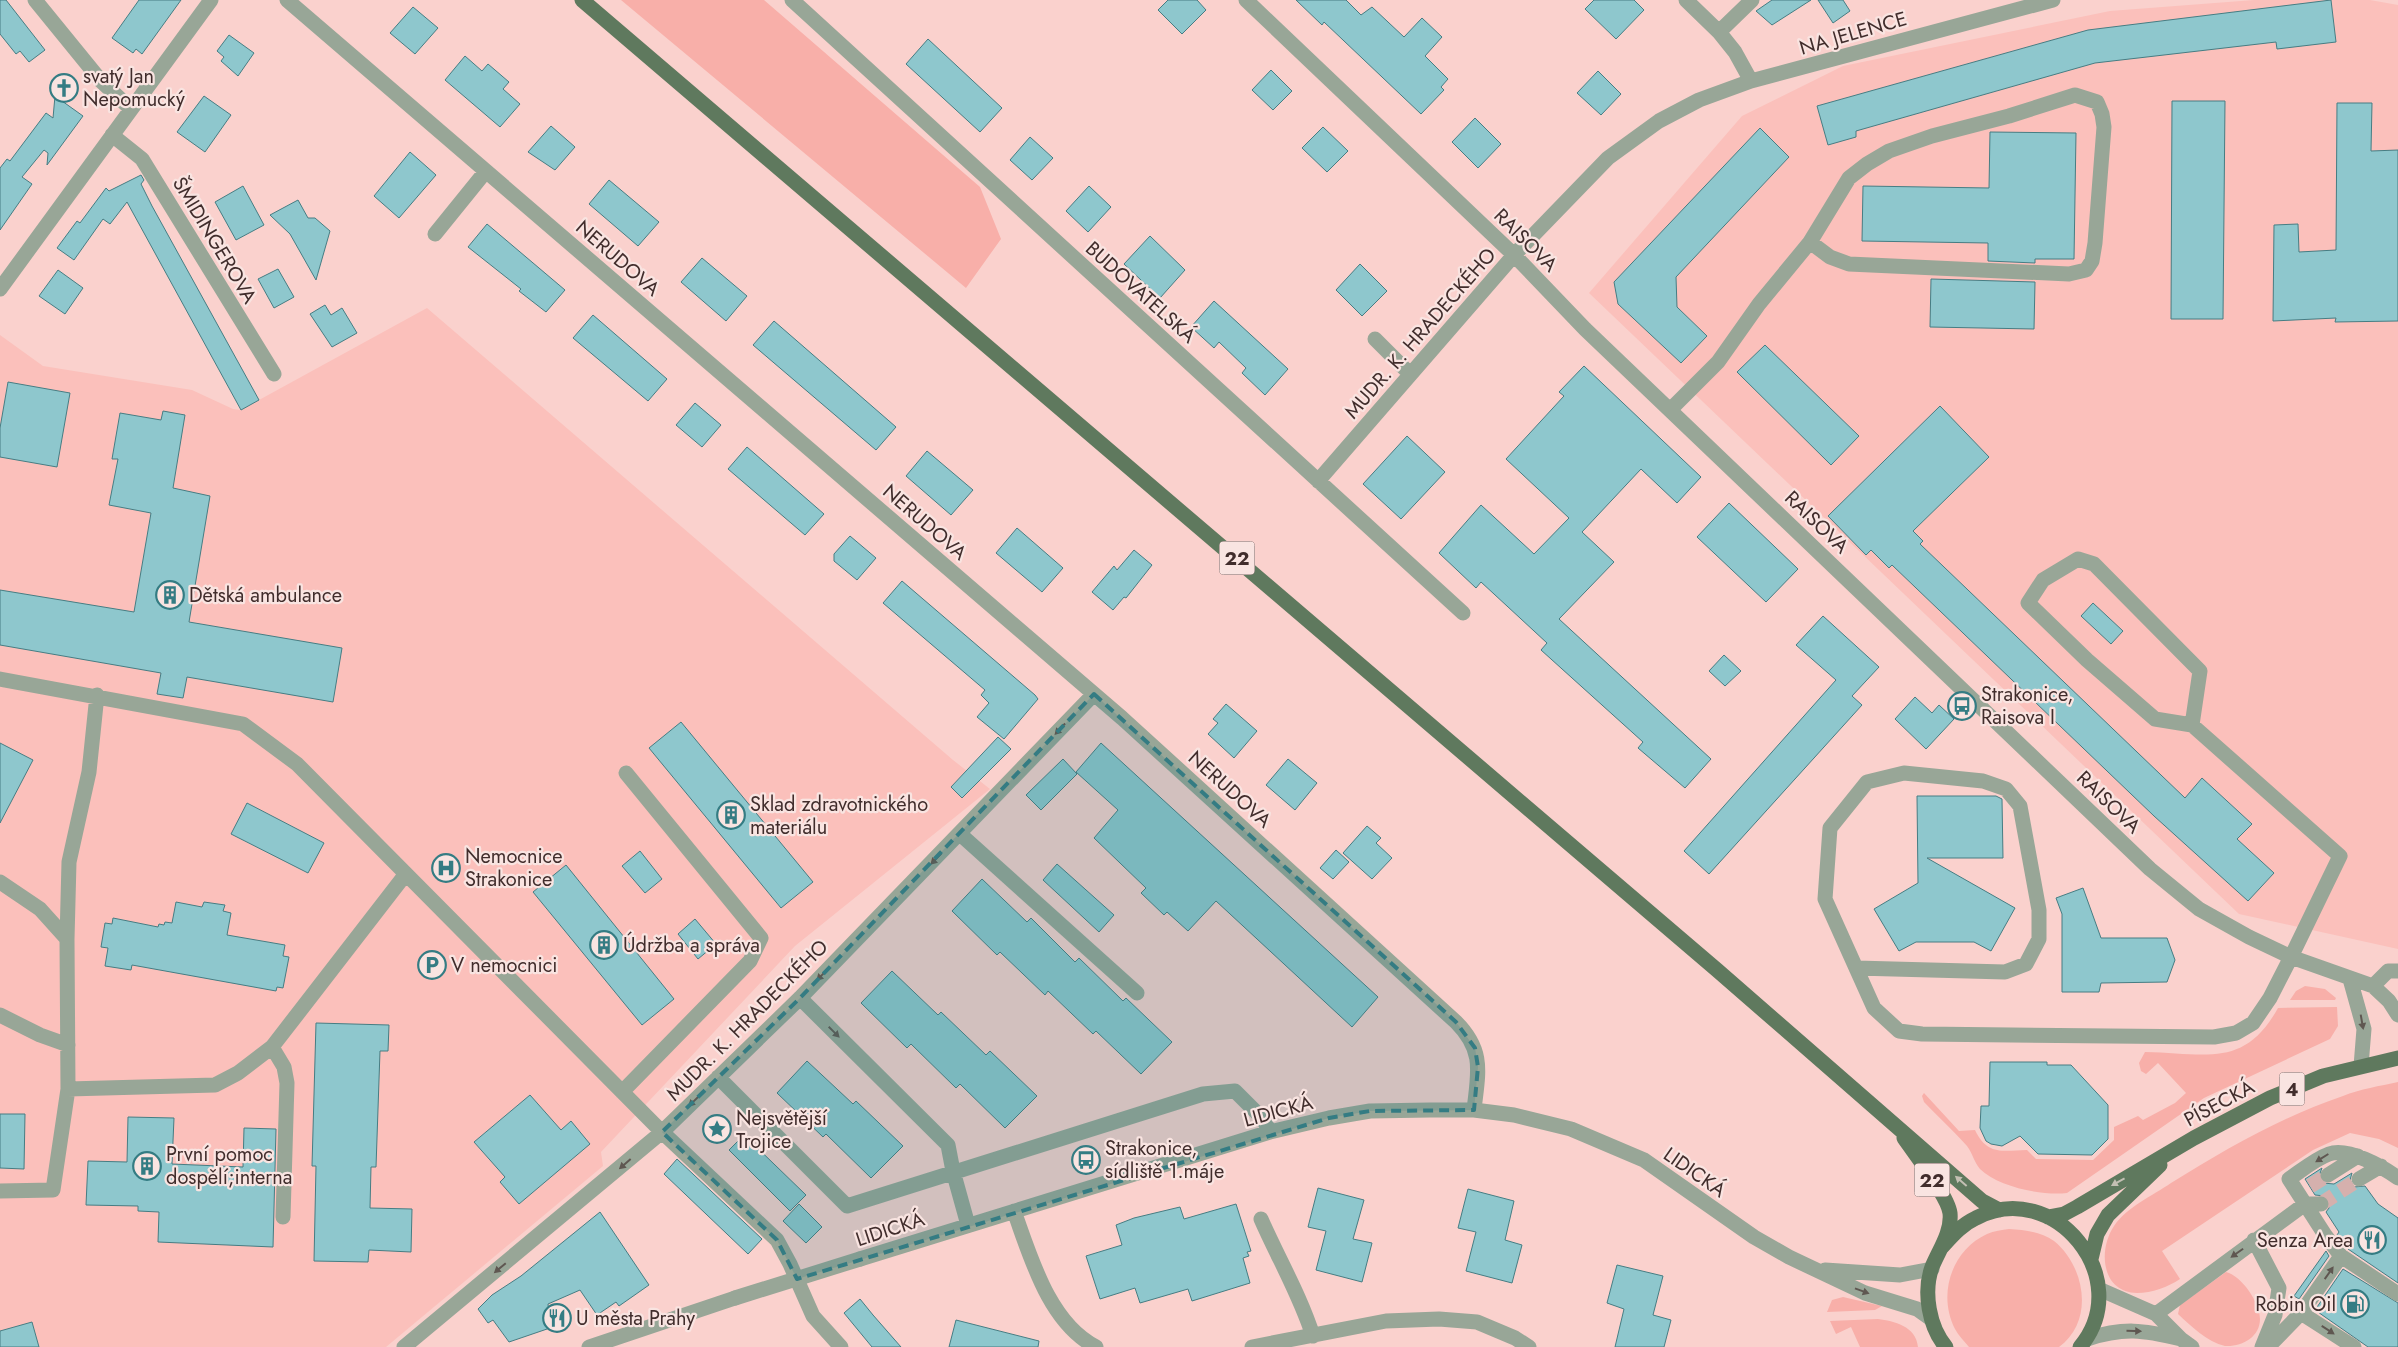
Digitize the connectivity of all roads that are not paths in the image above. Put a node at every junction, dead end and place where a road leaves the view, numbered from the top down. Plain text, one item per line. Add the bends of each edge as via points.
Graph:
1 (35, 0) edge
2 (211, 0) edge
3 (287, 0) edge
4 (582, 0) edge
5 (792, 0) edge
6 (1246, 0) edge
7 (1686, 0) edge
8 (1752, 0) edge
9 (2053, 0) edge
10 (1719, 32) junction
11 (1750, 81) junction
12 (131, 109) junction
13 (112, 135) junction
14 (486, 171) junction
15 (435, 234) dead end
16 (1810, 242) junction
17 (1514, 255) junction
18 (0, 289) edge
19 (1375, 339) dead end
20 (274, 374) dead end
21 (1410, 374) junction
22 (1670, 410) junction
23 (1318, 481) junction
24 (1463, 613) dead end
25 (0, 679) edge
26 (1094, 694) junction
27 (97, 695) junction
28 (2192, 725) junction
29 (626, 773) dead end
30 (960, 834) junction
31 (405, 875) junction
32 (0, 882) edge
33 (67, 938) junction
34 (2291, 957) junction
35 (1856, 968) junction
36 (2398, 971) edge
37 (2350, 979) junction
38 (2373, 986) junction
39 (1137, 993) dead end
40 (800, 998) junction
41 (0, 1015) edge
42 (2398, 1015) edge
43 (68, 1045) junction
44 (272, 1047) junction
45 (2398, 1058) edge
46 (2361, 1066) junction
47 (718, 1077) junction
48 (68, 1089) junction
49 (622, 1092) junction
50 (1474, 1110) junction
51 (1890, 1118) junction
52 (662, 1132) junction
53 (1270, 1132) junction
54 (2176, 1150) junction
55 (2358, 1156) junction
56 (2381, 1166) junction
57 (953, 1171) junction
58 (2328, 1175) tunnel mouth
59 (2398, 1178) edge
60 (2359, 1179) tunnel mouth
61 (0, 1191) edge
62 (2304, 1195) junction
63 (2321, 1204) dead end
64 (2000, 1210) junction
65 (1014, 1211) junction
66 (282, 1217) dead end
67 (2048, 1217) junction
68 (1261, 1218) dead end
69 (968, 1225) junction
70 (2254, 1240) junction
71 (1941, 1248) junction
72 (2341, 1256) junction
73 (2091, 1259) junction
74 (1932, 1269) junction
75 (1818, 1270) junction
76 (2099, 1289) junction
77 (2398, 1294) edge
78 (2301, 1313) junction
79 (2156, 1314) junction
80 (1931, 1319) junction
81 (1313, 1336) junction
82 (2083, 1343) edge
83 (2187, 1343) edge
84 (1944, 1346) edge
85 (404, 1347) edge
86 (589, 1347) edge
87 (841, 1347) edge
88 (1096, 1347) edge
89 (1252, 1347) edge
90 (1529, 1347) edge
91 (2262, 1347) edge
92 (2268, 1347) edge
93 (2354, 1347) edge

1 - 12 street via 101,81
2 - 12 street
3 - 14 street, NERUDOVA
4 - 51 main road, 22
5 - 23 street, BUDOVATELSKÁ
6 - 17 street, RAISOVA
7 - 10 street
8 - 10 street
9 - 11 street, NA JELENCE
10 - 11 street via 1736,52
11 - 17 street, MUDR. K. HRADECKÉHO via 1699,100 1635,137 1608,158
12 - 13 street
13 - 18 street
13 - 20 street, ŠMIDINGEROVA via 142,159
14 - 15 street
14 - 26 street, NERUDOVA
16 - 16 street via 1830,257 1849,264 2069,274 2086,270 2092,261 2096,243 2104,127 2097,102 2075,94 1889,151 1849,178
16 - 22 street via 1718,362
17 - 21 street, MUDR. K. HRADECKÉHO
17 - 22 street, RAISOVA
19 - 21 street
21 - 23 street, MUDR. K. HRADECKÉHO
22 - 34 street, RAISOVA via 2150,869 2199,909
23 - 24 street, BUDOVATELSKÁ
25 - 27 street
26 -> 30 street, MUDR. K. HRADECKÉHO
26 - 50 street, NERUDOVA via 1468,1034 1475,1048 1478,1068
27 - 31 street via 243,724 297,764
27 - 33 street via 89,772 69,862
28 - 28 street via 2155,719 2028,604 2043,580 2078,558 2094,564 2200,671
28 - 34 street via 2340,856
29 - 49 street via 761,938 750,961
30 - 39 street
30 -> 40 street, MUDR. K. HRADECKÉHO
31 - 44 street
31 - 49 street
32 - 33 street via 40,909
33 - 43 street
34 - 35 street via 2253,1023 2236,1033 2214,1037 1922,1034 1899,1031 1874,1008
34 - 37 street, RAISOVA
35 - 35 street via 1825,899 1830,828 1867,782 1904,773 1982,781 2006,789 2020,806 2039,910 2039,939 2026,964 2005,972
36 - 38 street via 2388,971
37 - 38 street, RAISOVA
37 -> 46 street via 2364,1029
38 - 42 street, RAISOVA
40 - 47 street, MUDR. K. HRADECKÉHO
40 -> 57 street via 948,1145
41 - 43 street
43 - 48 street
44 - 48 street via 238,1073 214,1085
44 - 66 street via 284,1067 288,1083
45 - 46 main road, PÍSECKÁ / 4
46 - 54 main road, PÍSECKÁ / 4 via 2323,1076 2270,1098
47 -> 52 street, MUDR. K. HRADECKÉHO
47 - 57 street via 847,1206
48 - 61 street via 53,1190
49 - 52 street
50 - 53 street, LIDICKÁ via 1370,1111
50 - 75 street, LIDICKÁ via 1571,1128 1644,1160 1754,1237
64 -> 51 main road, 22 via 1982,1201
51 - 71 main road, 22 via 1950,1212 1949,1229
52 -> 85 street, MUDR. K. HRADECKÉHO
52 - 87 street via 777,1240 813,1316
53 - 57 street via 1263,1119 1235,1091 1203,1094
53 - 65 street, LIDICKÁ
54 -> 67 main road, PÍSECKÁ / 4 via 2064,1214
54 - 73 main road, PÍSECKÁ / 4 via 2108,1215 2097,1234
55 - 56 street
55 - 58 street
55 -> 62 street via 2330,1153 2288,1179
56 - 59 street
56 - 60 street
57 - 69 street
62 - 63 street
62 - 70 street
62 - 72 street
64 - 67 main road, 4 via 2024,1210
64 - 71 main road, 4 via 1977,1217
65 - 69 street, LIDICKÁ
65 - 88 street via 1056,1312 1080,1339
67 - 73 main road, 4 via 2065,1227
68 - 81 street via 1284,1272 1303,1303
69 - 86 street, LIDICKÁ, bridge
70 -> 79 street
70 - 91 street via 2279,1288 2275,1315
71 - 74 main road, 4
72 - 77 street
78 -> 72 street
73 - 76 main road, 4
74 - 75 street, LIDICKÁ via 1900,1275
74 - 80 main road, 4 via 1927,1294
75 -> 80 street, LIDICKÁ via 1865,1292 1917,1309
76 - 79 street
76 - 82 main road, 4 via 2096,1315
78 - 92 street
78 -> 93 street
79 - 83 street
80 - 84 main road, 4
81 - 89 street
81 - 90 street via 1386,1321 1439,1319 1477,1322
82 -> 83 street via 2106,1333 2134,1330

